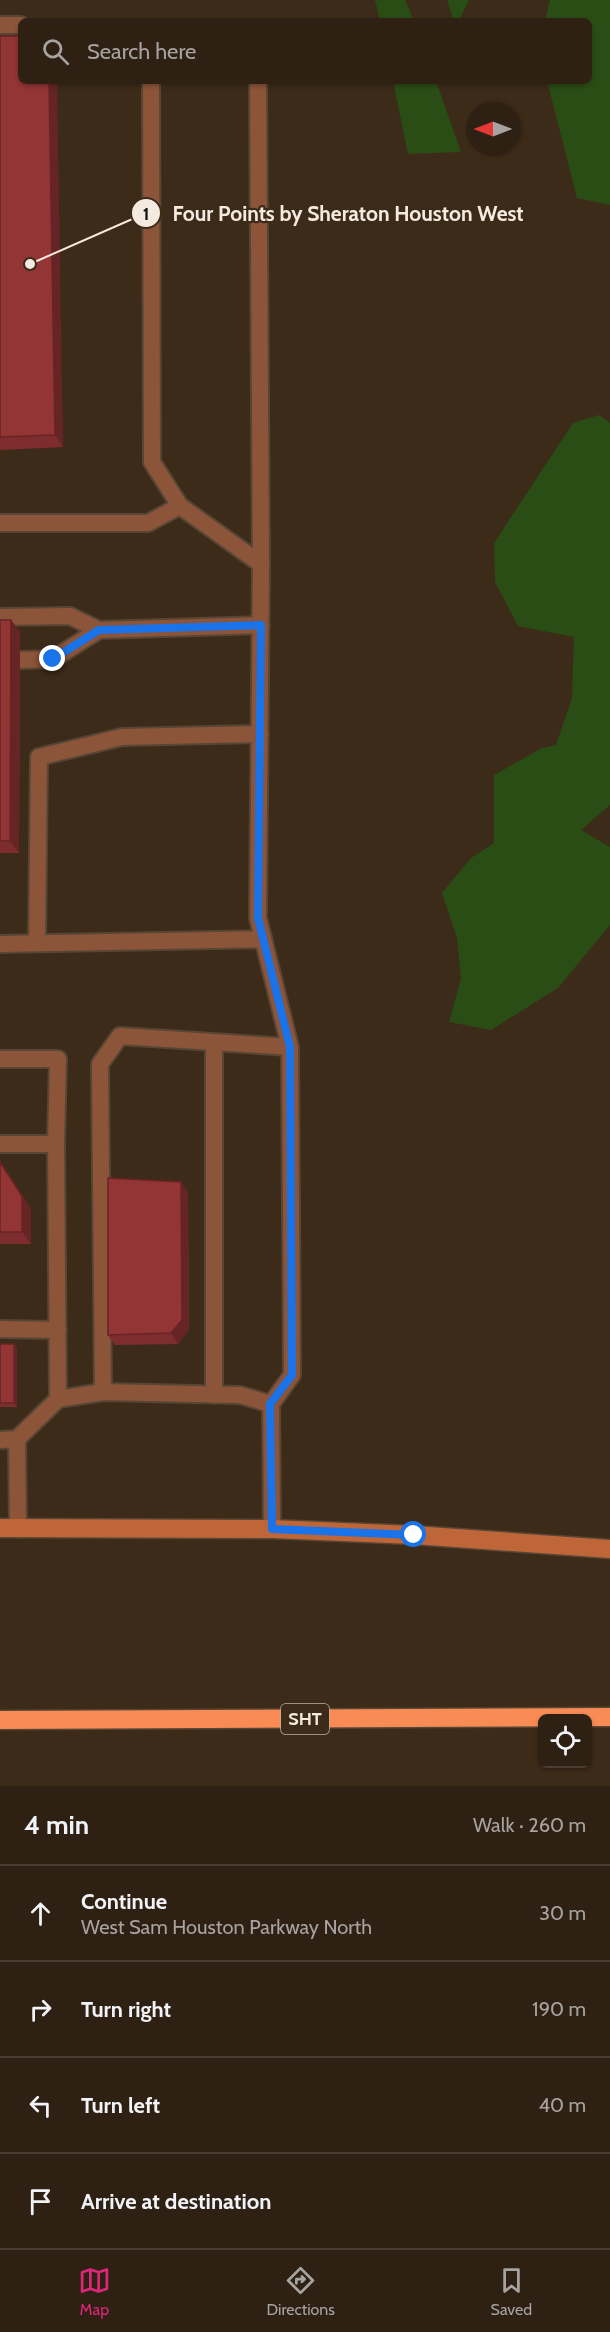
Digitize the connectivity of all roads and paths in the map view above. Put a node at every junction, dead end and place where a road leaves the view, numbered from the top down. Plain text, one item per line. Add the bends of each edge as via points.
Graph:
1 (0, 25) edge
2 (18, 25) edge
3 (151, 84) edge
4 (258, 84) edge
5 (180, 506) junction
6 (0, 523) edge
7 (261, 564) junction
8 (0, 617) edge
9 (261, 625) junction
10 (99, 630) junction
11 (20, 660) dead end
12 (260, 735) junction
13 (263, 939) junction
14 (37, 943) junction
15 (0, 944) edge
16 (214, 1042) junction
17 (290, 1047) junction
18 (0, 1059) edge
19 (0, 1144) edge
20 (56, 1144) junction
21 (0, 1329) edge
22 (58, 1330) junction
23 (104, 1392) junction
24 (214, 1395) junction
25 (58, 1399) junction
26 (270, 1404) junction
27 (8, 1440) edge
28 (9, 1529) edge
29 (272, 1529) junction
30 (610, 1549) edge
31 (610, 1717) edge
32 (0, 1720) edge

1 - 2 lane
3 - 5 lane via 152,462
4 - 7 lane
5 - 6 lane via 148,523
5 - 7 lane
7 - 9 lane
8 - 10 lane via 70,616
9 - 10 lane
9 - 12 lane
10 - 11 lane via 53,659
12 - 13 lane via 258,918
12 - 14 lane via 122,737 39,757
13 - 14 lane
13 - 17 lane
14 - 15 lane
16 - 17 lane
16 - 23 lane via 120,1036 100,1064
16 - 24 lane
17 - 26 lane via 292,1375
18 - 20 lane via 58,1059
19 - 20 lane
20 - 22 lane
21 - 22 lane
22 - 25 lane
23 - 24 lane
23 - 25 lane
24 - 26 lane via 240,1395
25 - 27 lane
26 - 29 lane
27 - 28 lane
28 - 29 main road
29 - 30 main road
31 - 32 highway, SHT

